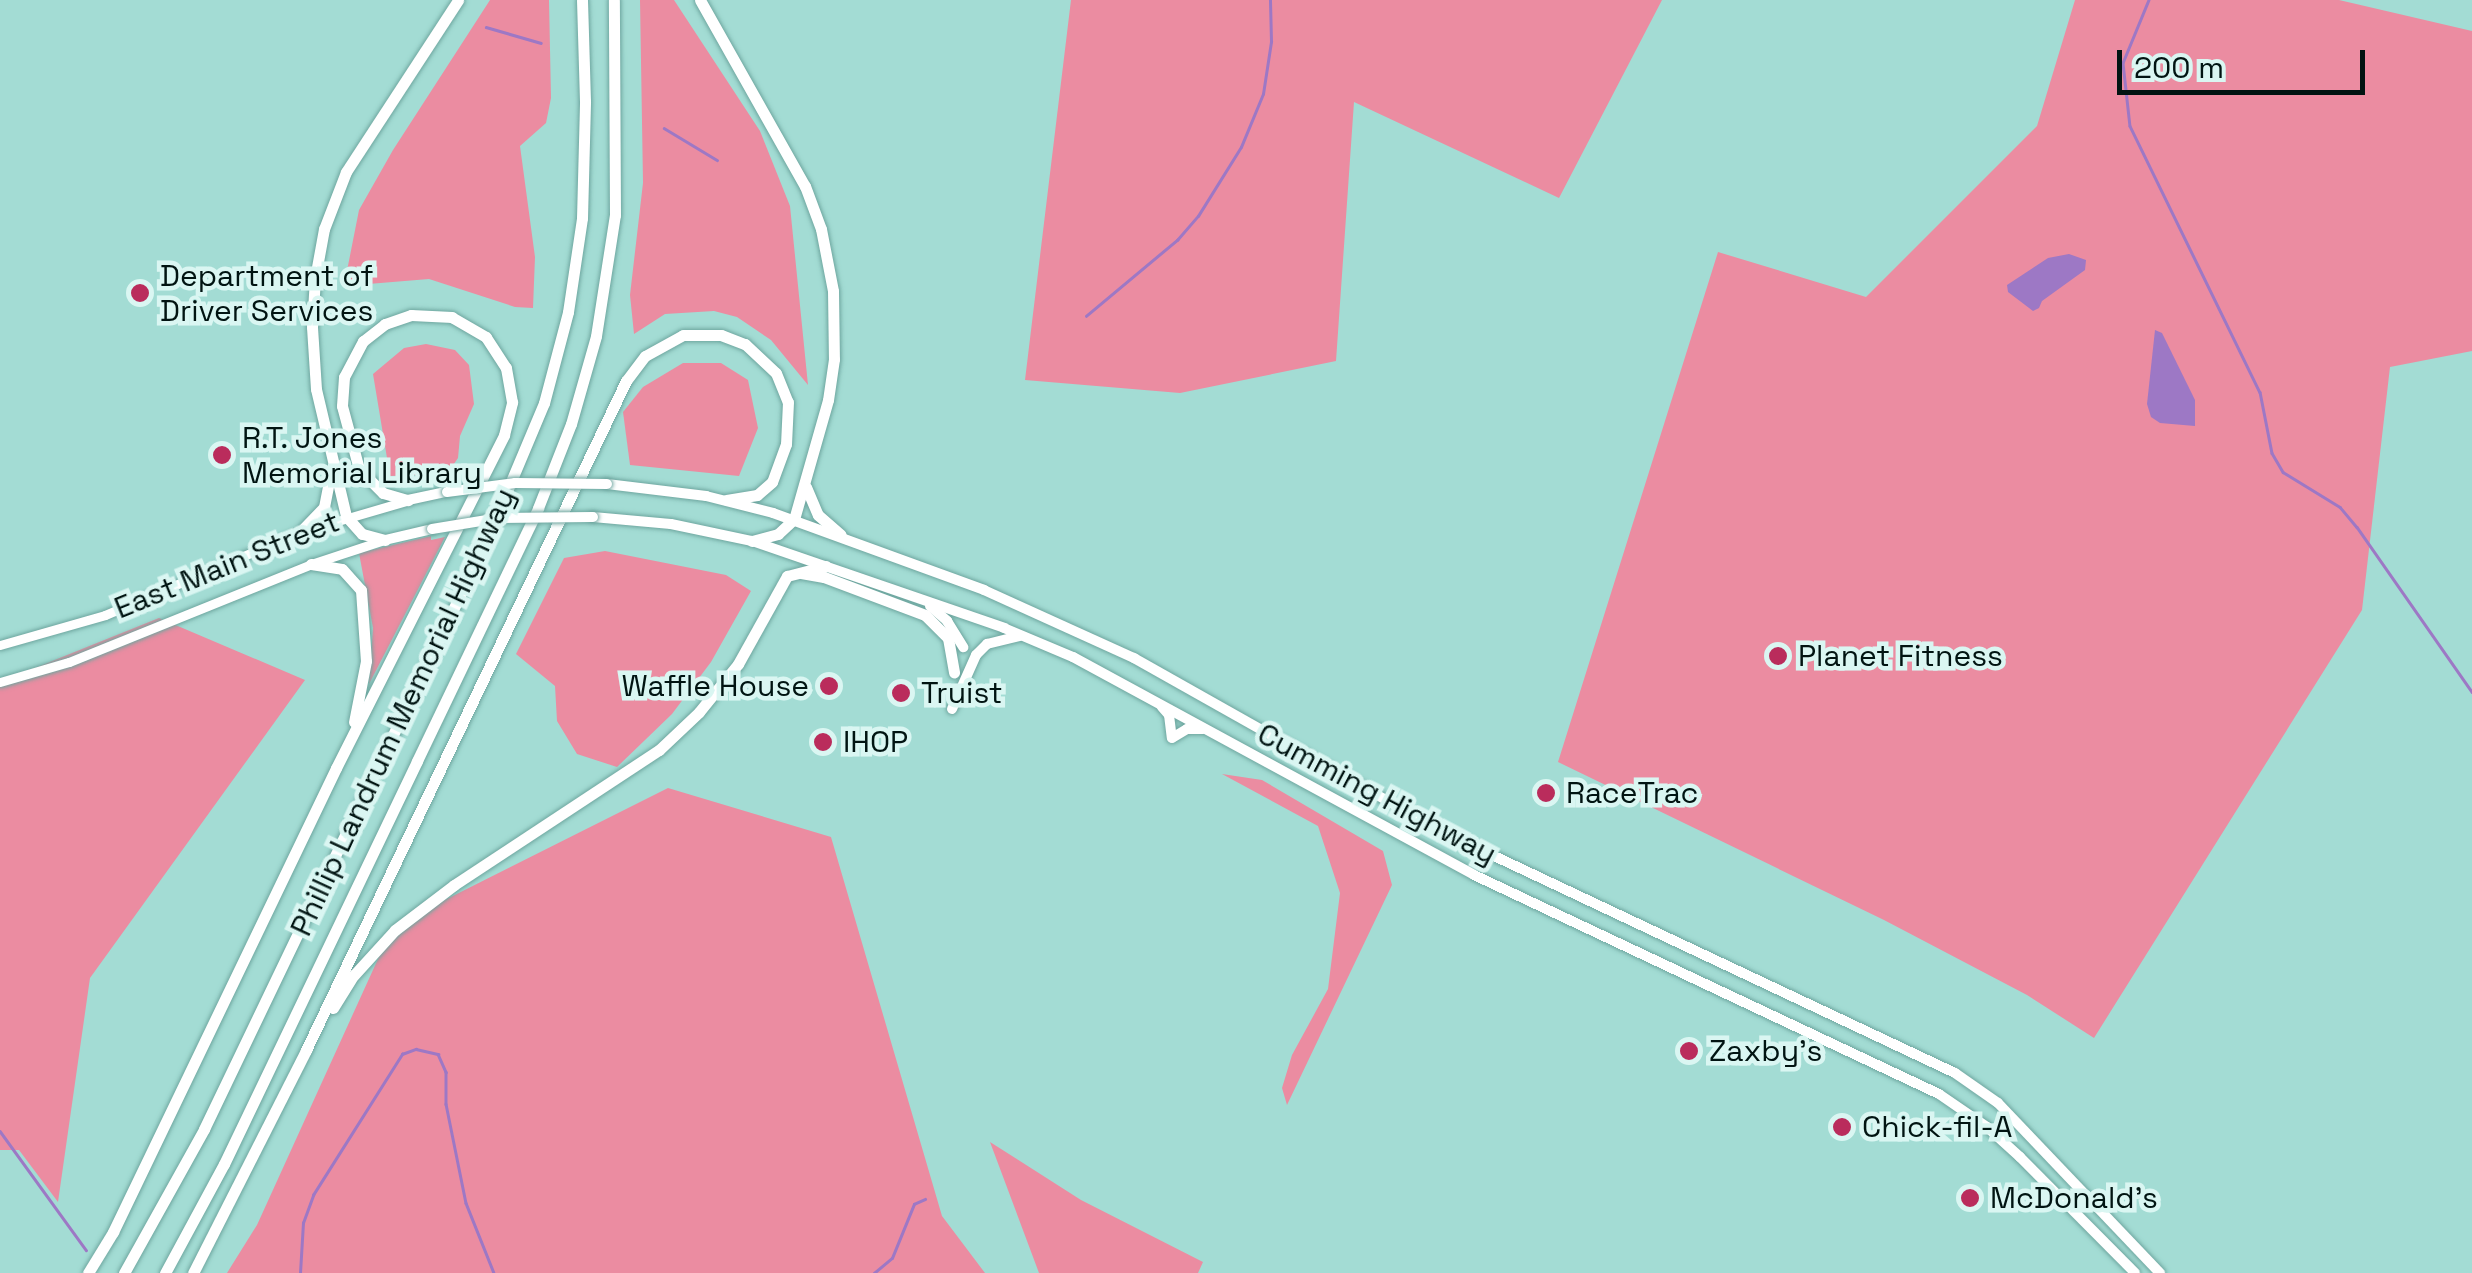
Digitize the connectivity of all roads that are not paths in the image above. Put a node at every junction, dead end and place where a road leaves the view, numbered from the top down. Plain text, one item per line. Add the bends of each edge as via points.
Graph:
1 (458, 0) edge
2 (582, 0) edge
3 (614, 0) edge
4 (700, 0) edge
5 (331, 456) junction
6 (515, 483) joint
7 (805, 483) junction
8 (408, 500) junction
9 (726, 500) junction
10 (346, 516) junction
11 (499, 518) joint
12 (794, 519) junction
13 (300, 532) junction
14 (841, 535) junction
15 (384, 540) junction
16 (752, 541) junction
17 (310, 564) junction
18 (826, 566) junction
19 (927, 601) junction
20 (760, 626) junction
21 (1022, 636) junction
22 (0, 646) edge
23 (962, 648) dead end
24 (954, 672) dead end
25 (0, 682) edge
26 (1136, 689) junction
27 (952, 709) dead end
28 (1209, 730) junction
29 (336, 768) junction
30 (306, 1050) junction
31 (88, 1273) edge
32 (124, 1273) edge
33 (165, 1273) edge
34 (193, 1273) edge
35 (2135, 1273) edge
36 (2160, 1273) edge

1 - 5 highway via 357,152 324,229 312,327 316,389
2 - 32 highway, Phillip Landrum Memorial Highway via 582,218 568,312 544,403 486,541 204,1129
3 - 33 highway, Phillip Landrum Memorial Highway via 614,230 596,336 571,424 436,722
4 - 7 highway via 795,164 826,251 834,359
5 - 10 highway
5 - 13 highway via 324,507
6 - 8 main road, East Main Street, bridge
6 - 9 main road, Cumming Highway, bridge via 607,484
7 - 12 highway
7 - 14 highway via 818,515
8 - 10 main road, East Main Street
8 - 29 highway via 382,493 359,469 342,406 344,377 363,341 384,324 411,314 452,317 476,328 495,348 509,379 511,413
9 - 12 main road, Cumming Highway
9 - 30 highway via 757,494 772,482 786,444 788,402 776,373 745,344 720,335 683,335 644,356 626,382
10 - 13 main road, East Main Street
10 - 15 highway via 362,534
11 - 15 main road, East Main Street, bridge
11 - 16 main road, Cumming Highway, bridge via 671,524
12 - 14 main road, Cumming Highway
12 - 16 highway via 778,534
13 - 22 main road, East Main Street via 105,614
14 - 36 main road, Cumming Highway via 1134,658 1441,831 1955,1073 1998,1103
15 - 17 main road, East Main Street
16 - 18 main road, Cumming Highway
17 - 25 main road, East Main Street via 70,662
17 - 29 highway via 335,566 354,577 365,612 361,696
18 - 19 main road, Cumming Highway
18 - 20 highway via 787,576
19 - 21 main road, Cumming Highway
19 - 23 main road
20 - 24 highway via 787,582 811,573 935,622 948,638
20 - 30 highway via 718,691 659,750 395,930 354,975
21 - 26 main road, Cumming Highway
21 - 27 main road via 987,644 976,655
26 - 28 main road, Cumming Highway
26 - 28 main road via 1169,715 1172,738 1194,727
28 - 35 main road, Cumming Highway via 1474,876 1939,1094 2020,1157
29 - 31 highway
30 - 34 highway

